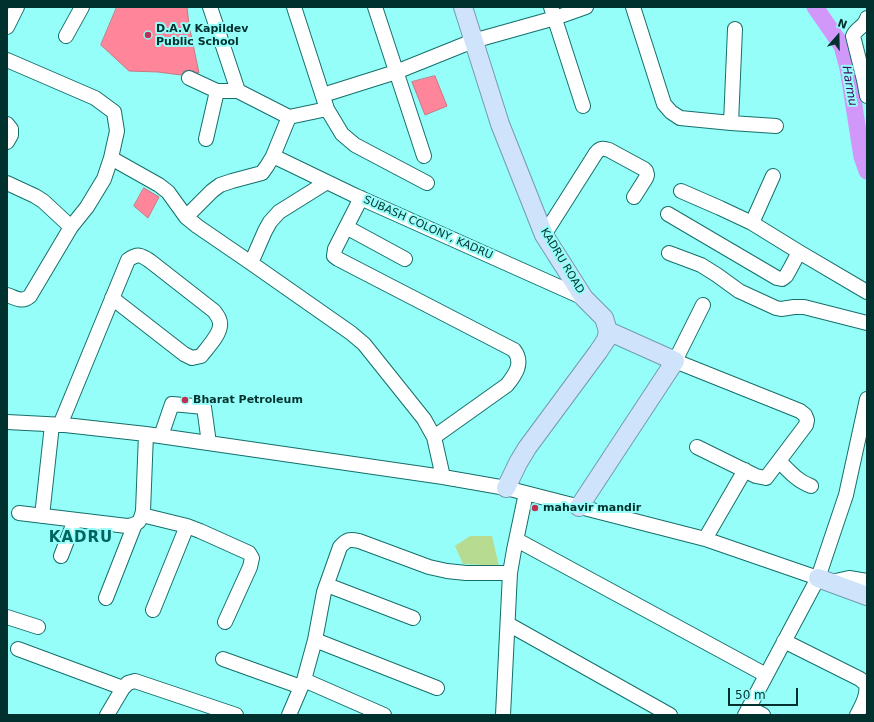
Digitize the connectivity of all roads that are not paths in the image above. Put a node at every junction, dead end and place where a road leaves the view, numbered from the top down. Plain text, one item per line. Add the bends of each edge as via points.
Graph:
1 (17, 7) edge
2 (82, 7) edge
3 (210, 7) edge
4 (294, 7) edge
5 (375, 7) edge
6 (463, 7) edge
7 (586, 7) edge
8 (632, 7) edge
9 (867, 9) edge
10 (553, 12) edge
11 (867, 15) edge
12 (867, 18) edge
13 (7, 27) edge
14 (734, 29) dead end
15 (66, 36) dead end
16 (474, 40) junction
17 (7, 60) edge
18 (396, 72) junction
19 (189, 78) dead end
20 (217, 91) junction
21 (238, 91) junction
22 (867, 96) edge
23 (325, 102) junction
24 (583, 106) dead end
25 (290, 117) junction
26 (731, 123) junction
27 (7, 124) edge
28 (776, 126) dead end
29 (206, 139) dead end
30 (7, 142) edge
31 (272, 156) junction
32 (424, 156) dead end
33 (111, 158) junction
34 (773, 176) dead end
35 (326, 182) junction
36 (427, 183) dead end
37 (7, 184) edge
38 (681, 191) dead end
39 (634, 197) dead end
40 (361, 198) junction
41 (668, 214) dead end
42 (186, 217) junction
43 (752, 223) junction
44 (71, 227) junction
45 (346, 227) junction
46 (544, 235) junction
47 (799, 252) junction
48 (669, 253) dead end
49 (405, 259) dead end
50 (251, 262) junction
51 (867, 292) edge
52 (7, 295) edge
53 (112, 298) junction
54 (584, 298) junction
55 (703, 305) dead end
56 (867, 323) edge
57 (608, 331) junction
58 (675, 361) junction
59 (867, 399) edge
60 (7, 422) edge
61 (56, 425) junction
62 (146, 434) junction
63 (161, 436) junction
64 (434, 437) junction
65 (209, 443) junction
66 (697, 446) dead end
67 (779, 461) junction
68 (745, 470) junction
69 (444, 477) junction
70 (811, 486) dead end
71 (506, 488) junction
72 (526, 493) junction
73 (579, 507) junction
74 (19, 513) dead end
75 (42, 516) junction
76 (75, 520) junction
77 (138, 520) junction
78 (188, 526) junction
79 (706, 539) junction
80 (516, 540) junction
81 (60, 556) dead end
82 (510, 573) junction
83 (824, 580) junction
84 (867, 581) edge
85 (327, 585) junction
86 (867, 596) edge
87 (106, 598) dead end
88 (153, 610) dead end
89 (7, 616) edge
90 (413, 618) dead end
91 (225, 622) dead end
92 (508, 624) junction
93 (38, 627) dead end
94 (315, 640) junction
95 (784, 641) junction
96 (18, 648) dead end
97 (223, 658) dead end
98 (766, 675) junction
99 (863, 676) edge
100 (302, 683) junction
101 (122, 688) junction
102 (437, 688) dead end
103 (867, 695) edge
104 (747, 712) edge
105 (232, 714) edge
106 (504, 714) edge
107 (107, 715) edge
108 (289, 715) edge
109 (384, 715) edge
110 (670, 715) edge
111 (763, 715) edge
112 (857, 715) edge

1 - 13 street
2 - 15 street
3 - 21 street
4 - 23 street
5 - 18 street
6 - 16 main road, KADRU ROAD
7 - 10 street
8 - 26 street via 664,104 680,118
9 - 11 street
10 - 16 street
10 - 24 street
12 - 22 street via 864,26 854,32 853,36
14 - 26 street
16 - 18 street
16 - 46 main road, KADRU ROAD via 500,124
17 - 33 street via 95,98 114,112 117,131
18 - 23 street
18 - 32 street
19 - 20 street
20 - 21 street
20 - 29 street
21 - 25 street
23 - 25 street
23 - 36 street via 342,134 355,145
25 - 31 street
26 - 28 street
27 - 30 street via 11,129
31 - 35 street, SUBASH COLONY, KADRU
31 - 42 street via 262,173 220,185
33 - 42 street via 168,192
33 - 44 street via 104,179
34 - 43 street
35 - 40 street, SUBASH COLONY, KADRU
35 - 50 street via 279,212 270,222
37 - 44 street via 43,201
38 - 43 street
39 - 46 street via 646,178 646,171 603,148 596,153
40 - 45 street
40 - 54 street, SUBASH COLONY, KADRU
41 - 47 street via 777,278 782,279 786,276
42 - 50 street
43 - 47 street
44 - 52 street via 30,296 21,300
45 - 49 street
45 - 64 street via 334,252 338,259 514,350 518,355 517,370 507,385
46 - 54 main road, KADRU ROAD
47 - 51 street
48 - 56 street via 701,265 739,291 776,308 804,307
50 - 64 street via 364,344 424,419
53 - 53 street via 192,358 201,356 220,325 219,317 214,311 141,255 128,260
53 - 61 street
54 - 57 main road, KADRU ROAD via 604,318
55 - 58 street
57 - 58 main road
57 - 71 main road via 606,340 598,352 527,448
58 - 67 street via 805,415 806,425
58 - 73 main road
59 - 83 street
60 - 61 street
61 - 62 street
61 - 75 street
62 - 63 street
62 - 77 street via 143,511
63 - 65 street
63 - 65 street via 172,404 204,407
64 - 69 street
65 - 69 street
66 - 68 street
67 - 68 street via 766,478
67 - 70 street via 794,477
68 - 79 street
69 - 71 street
71 - 72 street
72 - 73 street
72 - 80 street
73 - 79 street
74 - 75 street
75 - 76 street
76 - 77 street via 127,526
76 - 81 street
77 - 78 street
77 - 87 street
78 - 88 street
78 - 91 street via 242,549 252,558
79 - 83 street
80 - 82 street
80 - 98 street
82 - 85 street via 447,571 352,539 345,541 340,547
82 - 92 street
83 - 84 street via 849,578
83 - 86 main road
83 - 95 street
85 - 90 street
85 - 94 street
89 - 93 street
92 - 106 street
92 - 110 street
94 - 100 street
94 - 102 street
95 - 98 street
95 - 99 street
96 - 101 street
97 - 100 street
98 - 104 street
99 - 103 street
100 - 108 street
100 - 109 street
101 - 105 street via 128,682 136,681
101 - 107 street
103 - 112 street
104 - 111 street

